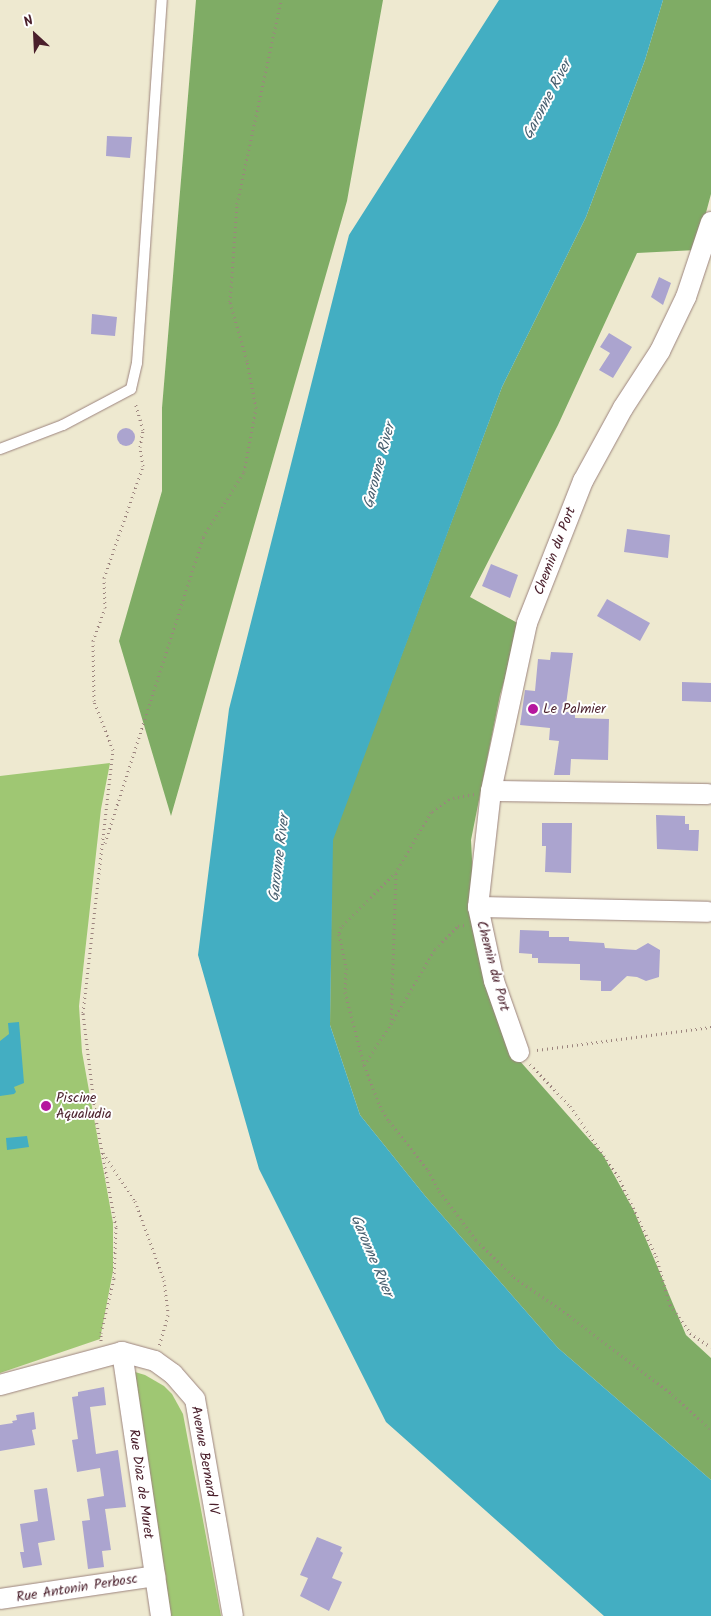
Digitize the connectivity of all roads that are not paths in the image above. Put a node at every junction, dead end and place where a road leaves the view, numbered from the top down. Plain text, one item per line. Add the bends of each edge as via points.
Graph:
1 (162, 0) edge
2 (711, 222) edge
3 (0, 449) edge
4 (491, 791) junction
5 (708, 794) dead end
6 (708, 912) dead end
7 (480, 915) junction
8 (519, 1052) road end
9 (113, 1354) junction
10 (0, 1385) edge
11 (155, 1576) junction
12 (0, 1599) edge
13 (161, 1616) edge
14 (233, 1616) edge

1 - 3 lane via 137,363 132,389 63,425
2 - 4 street, Chemin du Port via 686,297 660,351 623,408 583,481 527,623
4 - 5 street
4 - 7 street, Chemin du Port
6 - 7 street, Chemin du Port
7 - 8 street, Chemin du Port via 494,981
9 - 10 street, Avenue Bernard IV
9 - 11 street, Rue Diaz de Muret
9 - 14 street, Avenue Bernard IV via 156,1361 173,1374 195,1399
11 - 12 street, Rue Antonin Perbosc
11 - 13 street, Rue Diaz de Muret

